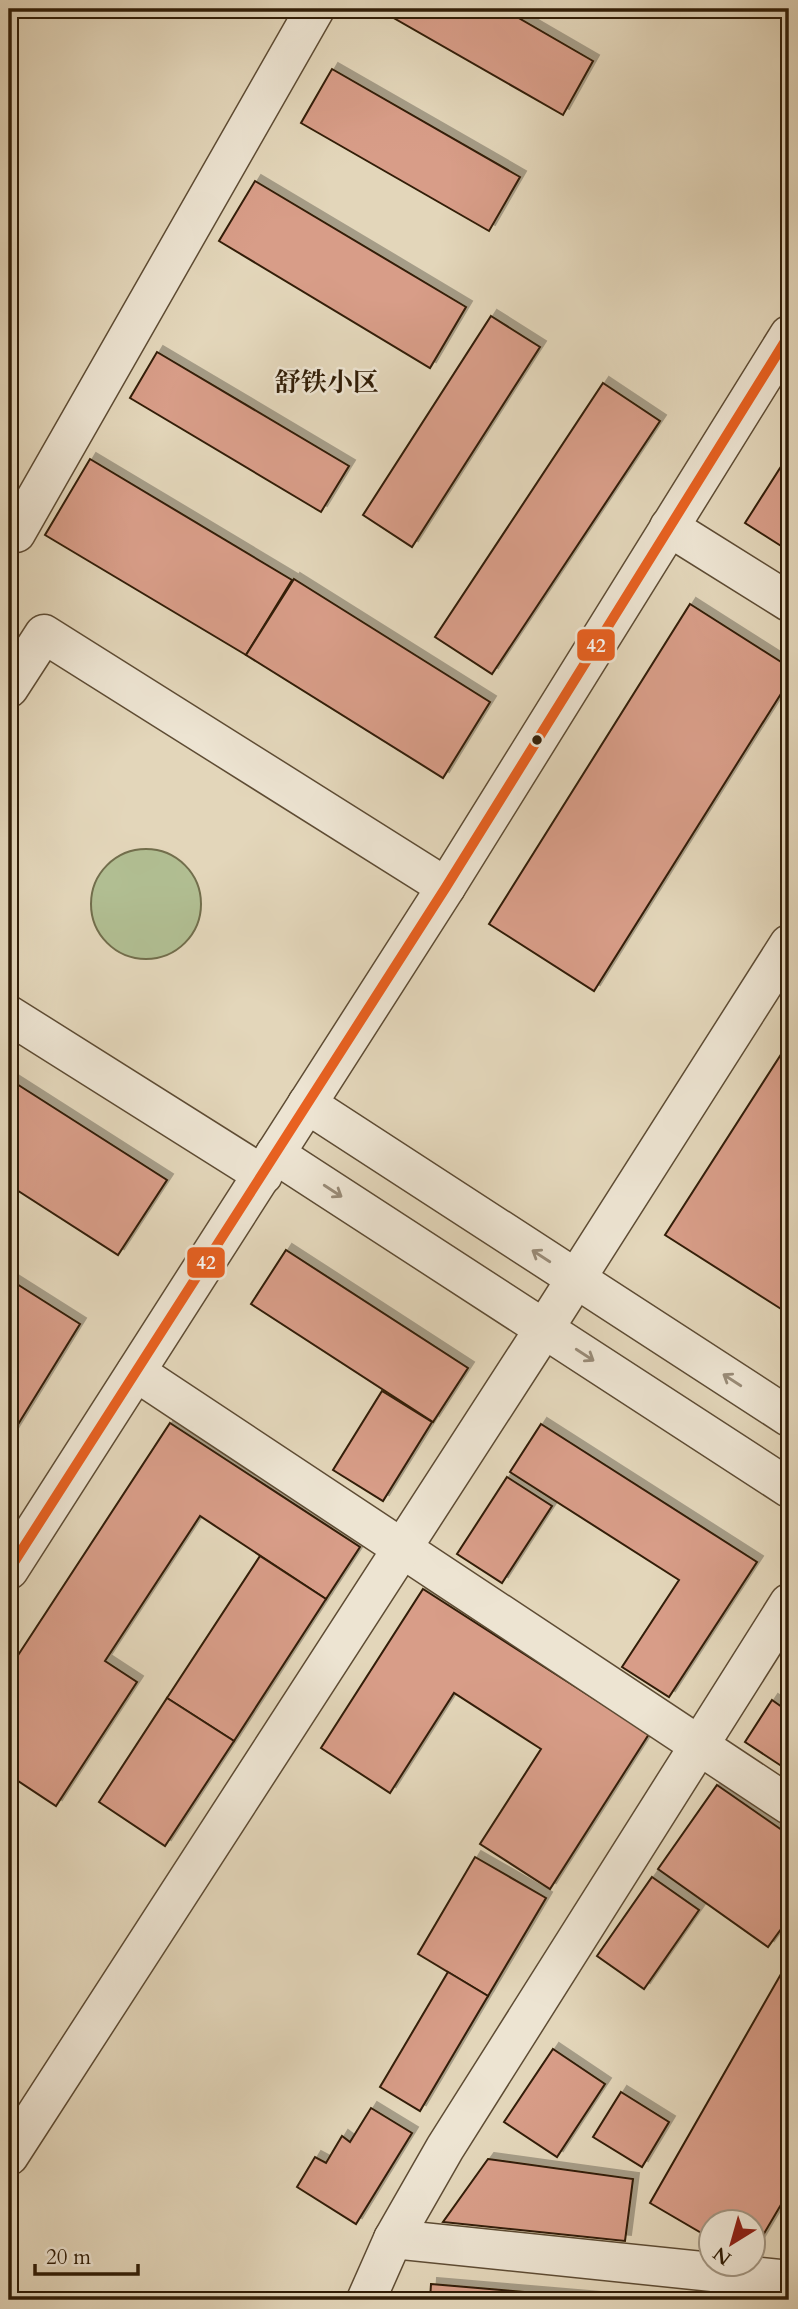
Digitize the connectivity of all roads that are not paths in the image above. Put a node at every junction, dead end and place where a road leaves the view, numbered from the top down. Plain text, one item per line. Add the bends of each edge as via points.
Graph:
1 (315, 9) edge
2 (789, 335) edge
3 (669, 527) junction
4 (16, 533) dead end
5 (789, 602) edge
6 (9, 688) edge
7 (446, 887) junction
8 (789, 943) edge
9 (9, 1015) edge
10 (307, 1104) junction
11 (269, 1164) junction
12 (576, 1279) junction
13 (544, 1329) junction
14 (136, 1372) junction
15 (789, 1417) edge
16 (789, 1488) edge
17 (402, 1548) junction
18 (9, 1570) edge
19 (789, 1604) edge
20 (699, 1746) junction
21 (789, 1805) edge
22 (9, 2156) edge
23 (393, 2239) junction
24 (366, 2300) edge
25 (778, 2300) edge

1 - 4 street
2 - 3 street
3 - 5 street
3 - 7 street
6 - 7 street via 44,634
7 - 10 street
8 - 12 street
9 - 11 street
10 - 11 street
12 -> 10 street
11 -> 13 street
11 - 14 street
12 - 13 street
15 -> 12 street
13 -> 16 street
13 - 17 street
14 - 17 street
14 - 18 street
17 - 20 street
17 - 22 street
19 - 20 street
20 - 21 street
20 - 23 street via 445,2148
23 - 24 street
23 - 25 street via 789,2280

